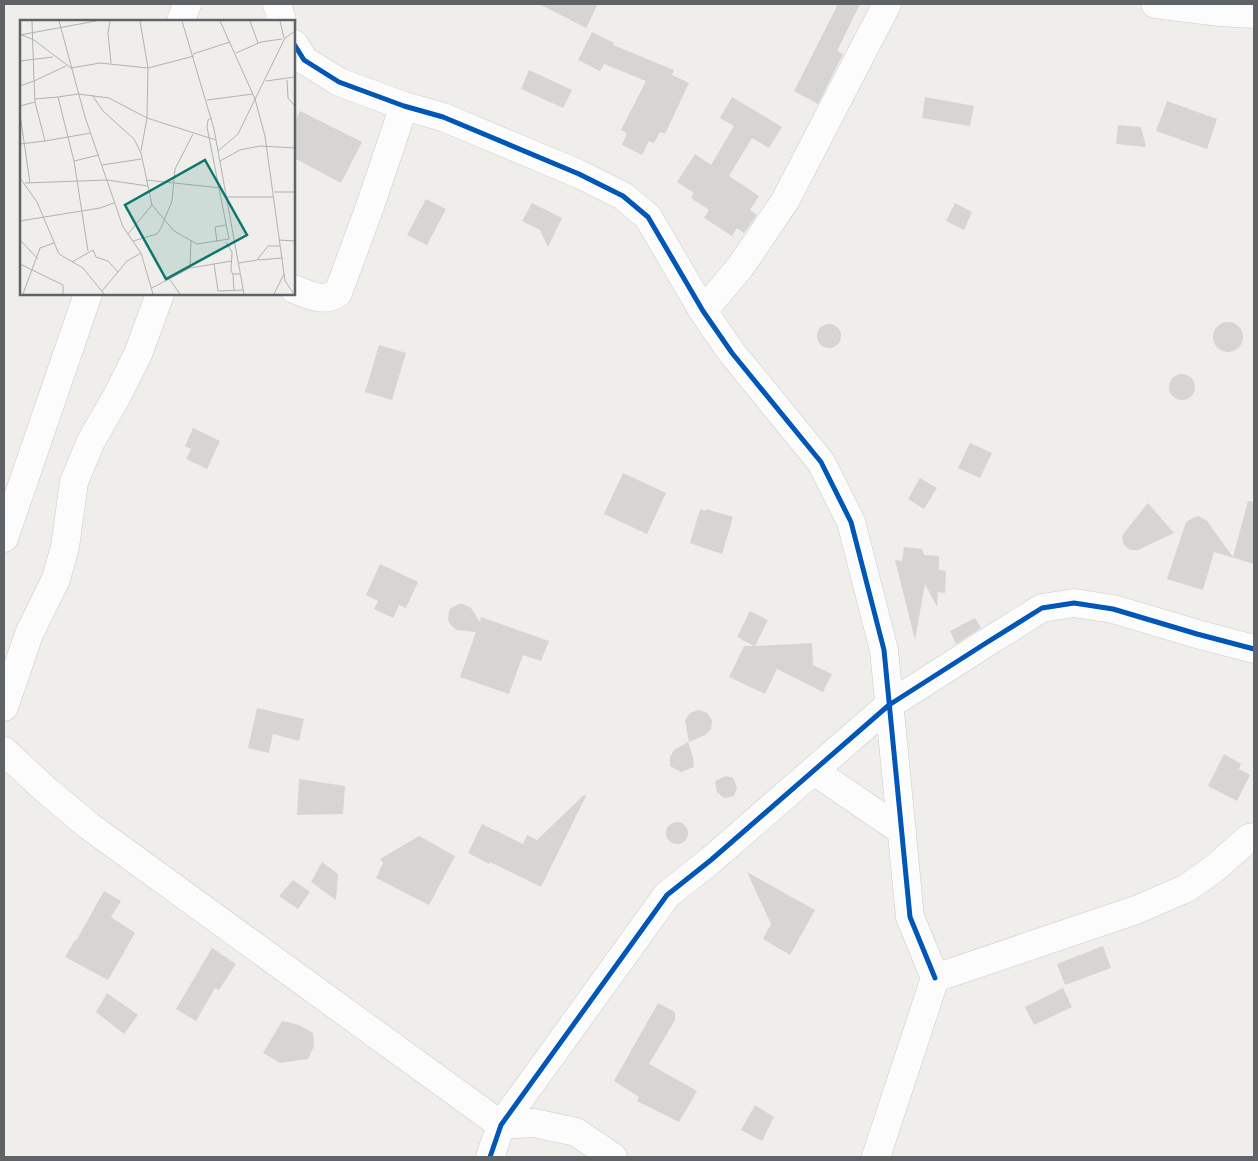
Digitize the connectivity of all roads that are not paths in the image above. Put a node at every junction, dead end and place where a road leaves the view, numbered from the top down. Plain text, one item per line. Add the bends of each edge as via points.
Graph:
1 (187, 4) edge
2 (278, 4) edge
3 (887, 4) edge
4 (1155, 4) edge
5 (1222, 8) edge
6 (1254, 14) edge
7 (181, 20) edge
8 (282, 20) edge
9 (297, 55) edge
10 (404, 106) junction
11 (295, 289) edge
12 (88, 295) edge
13 (160, 295) edge
14 (703, 311) junction
15 (4, 538) edge
16 (1254, 649) edge
17 (889, 705) junction
18 (4, 706) edge
19 (4, 751) edge
20 (814, 771) junction
21 (902, 832) junction
22 (1254, 838) edge
23 (935, 978) junction
24 (501, 1125) junction
25 (490, 1157) edge
26 (613, 1157) edge
27 (876, 1157) edge

1 - 7 street
2 - 8 street
3 - 14 street via 785,201 741,266
4 - 5 street
5 - 6 street
9 - 10 street via 339,82
10 - 11 street via 338,293 321,299
10 - 14 street via 443,117 623,196 648,217
12 - 15 street
13 - 18 street via 138,354 91,441 74,482 65,547 56,579 29,634
14 - 17 street via 732,353 821,462 851,522 884,650
16 - 17 street via 1113,609 1074,603 1050,606
17 - 20 street
17 - 21 street
19 - 24 street via 89,826
20 - 21 street
20 - 24 street via 667,895
21 - 23 street via 910,917
22 - 23 street via 1249,838 1186,888 1136,910
23 - 27 street
24 - 25 street
24 - 26 street via 534,1123 576,1132

